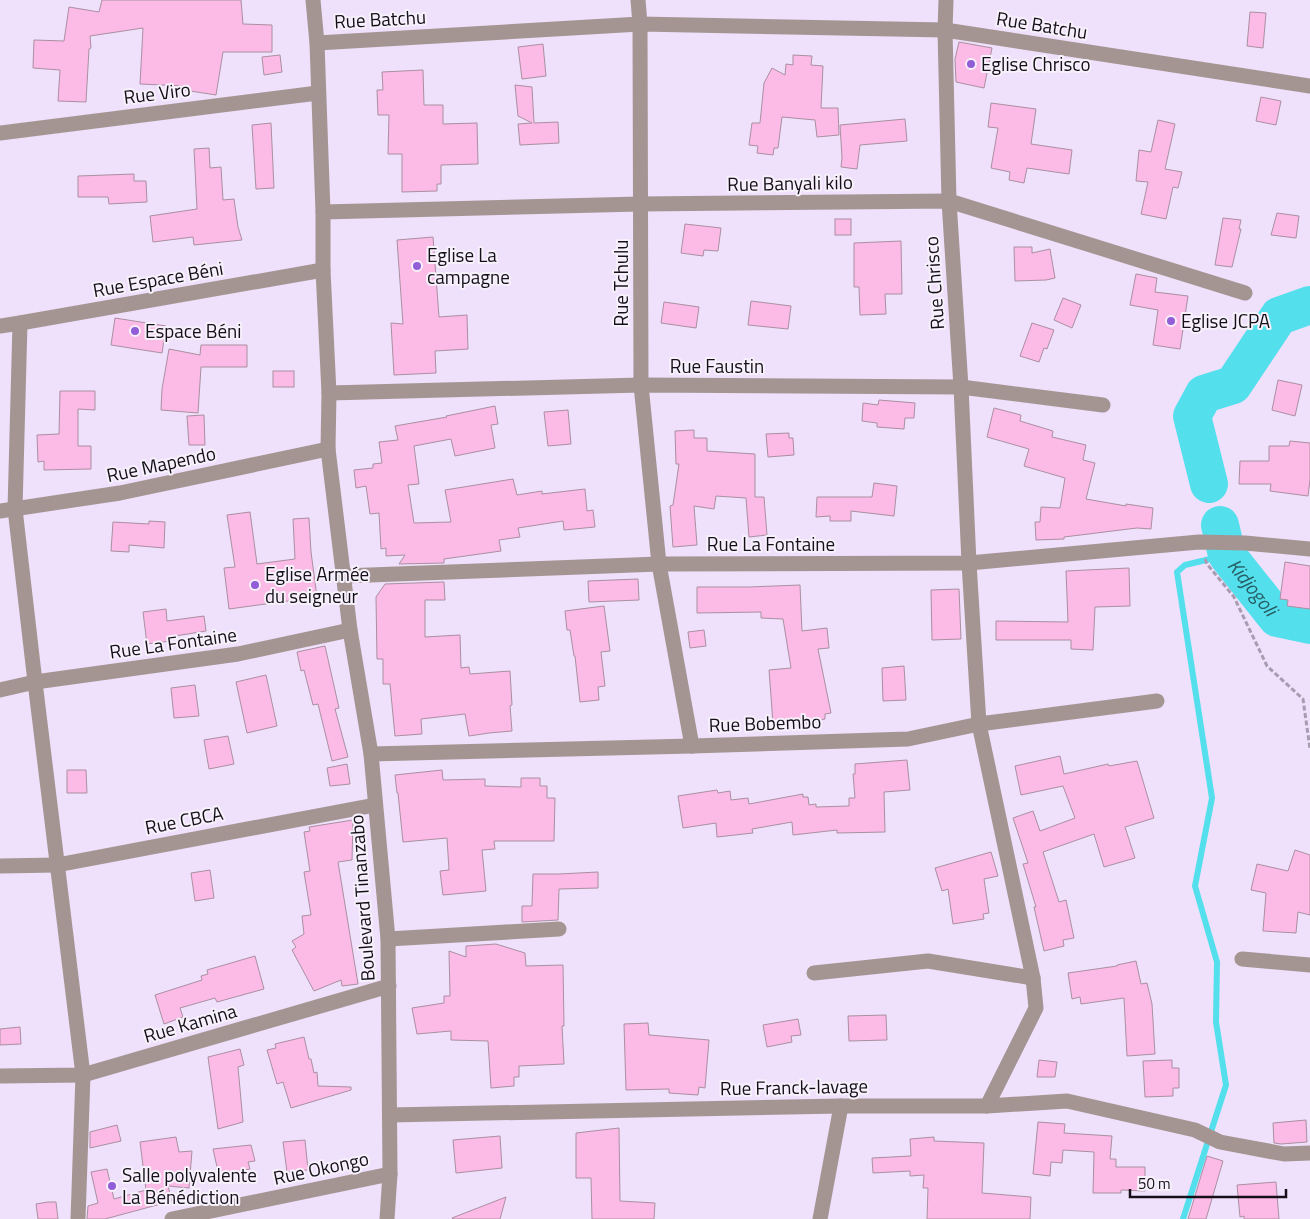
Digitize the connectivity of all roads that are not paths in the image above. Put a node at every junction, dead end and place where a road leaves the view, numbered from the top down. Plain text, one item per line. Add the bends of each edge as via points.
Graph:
1 (313, 0) edge
2 (638, 0) edge
3 (946, 0) edge
4 (640, 24) junction
5 (945, 30) junction
6 (317, 43) junction
7 (1310, 86) edge
8 (318, 93) junction
9 (0, 133) edge
10 (948, 201) junction
11 (640, 204) junction
12 (323, 212) junction
13 (323, 270) junction
14 (1245, 293) dead end
15 (20, 323) junction
16 (0, 326) edge
17 (641, 385) junction
18 (961, 387) junction
19 (329, 393) junction
20 (1103, 406) dead end
21 (328, 449) junction
22 (8, 510) edge
23 (1310, 550) edge
24 (969, 563) junction
25 (660, 564) junction
26 (343, 576) junction
27 (350, 630) junction
28 (35, 682) junction
29 (0, 690) edge
30 (1157, 702) dead end
31 (979, 724) junction
32 (692, 746) junction
33 (371, 754) junction
34 (375, 805) junction
35 (57, 865) junction
36 (0, 866) edge
37 (560, 929) dead end
38 (388, 939) junction
39 (1242, 959) dead end
40 (1310, 965) edge
41 (814, 973) dead end
42 (1033, 978) junction
43 (388, 986) junction
44 (83, 1075) junction
45 (0, 1076) edge
46 (841, 1106) junction
47 (987, 1106) junction
48 (390, 1115) junction
49 (1310, 1153) edge
50 (390, 1174) junction
51 (78, 1219) edge
52 (172, 1219) edge
53 (387, 1219) edge
54 (820, 1219) edge

1 - 6 street, Boulevard Tinanzabo
2 - 4 street, Rue Tchulu
3 - 5 street, Rue Chrisco
4 - 5 street, Rue Batchu
4 - 6 street, Rue Batchu
4 - 11 street, Rue Tchulu
5 - 7 street, Rue Batchu
5 - 10 street, Rue Chrisco
6 - 8 street, Boulevard Tinanzabo
8 - 9 street, Rue Viro
8 - 12 street, Boulevard Tinanzabo
10 - 11 street, Rue Banyali kilo
10 - 14 street, Rue Banyali kilo
10 - 18 street, Rue Chrisco
11 - 12 street, Rue Banyali kilo
11 - 17 street, Rue Tchulu
12 - 13 street, Boulevard Tinanzabo
13 - 15 street, Rue Espace Béni
13 - 19 street, Boulevard Tinanzabo
15 - 16 street, Rue Espace Béni
15 - 22 street
17 - 18 street, Rue Faustin
17 - 19 street, Rue Faustin
17 - 25 street, Rue Tchulu
18 - 20 street, Rue Faustin
18 - 24 street, Rue Chrisco
19 - 21 street, Boulevard Tinanzabo
21 - 22 street, Rue Mapendo via 120,494
21 - 26 street, Boulevard Tinanzabo
22 - 28 street
23 - 24 street, Rue La Fontaine via 1199,542
24 - 25 street, Rue La Fontaine
24 - 31 street, Rue Chrisco
25 - 26 street, Rue La Fontaine
25 - 32 street, Rue Tchulu
26 - 27 street, Boulevard Tinanzabo
27 - 28 street, Rue La Fontaine via 238,654
27 - 33 street, Boulevard Tinanzabo
28 - 29 street, Rue La Fontaine
28 - 35 street
30 - 31 street, Rue Bobembo
31 - 32 street, Rue Bobembo via 908,739
31 - 42 street, Rue Chrisco
32 - 33 street, Rue Bobembo
33 - 34 street, Boulevard Tinanzabo
34 - 35 street, Rue CBCA
34 - 38 street, Boulevard Tinanzabo
35 - 36 street, Rue CBCA
35 - 44 street
37 - 38 street
38 - 43 street, Boulevard Tinanzabo
39 - 40 street
41 - 42 street via 928,961
42 - 47 street, Rue Chrisco via 1036,1008
43 - 44 street, Rue Kamina
43 - 48 street, Boulevard Tinanzabo
44 - 45 street, Rue Kamina
44 - 51 street
46 - 47 street, Rue Franck-lavage
46 - 48 street, Rue Franck-lavage
46 - 54 street
47 - 49 street, Rue Franck-lavage via 1067,1101 1195,1130 1220,1142 1284,1154
48 - 50 street, Boulevard Tinanzabo
50 - 52 street, Rue Okongo
50 - 53 street, Boulevard Tinanzabo

